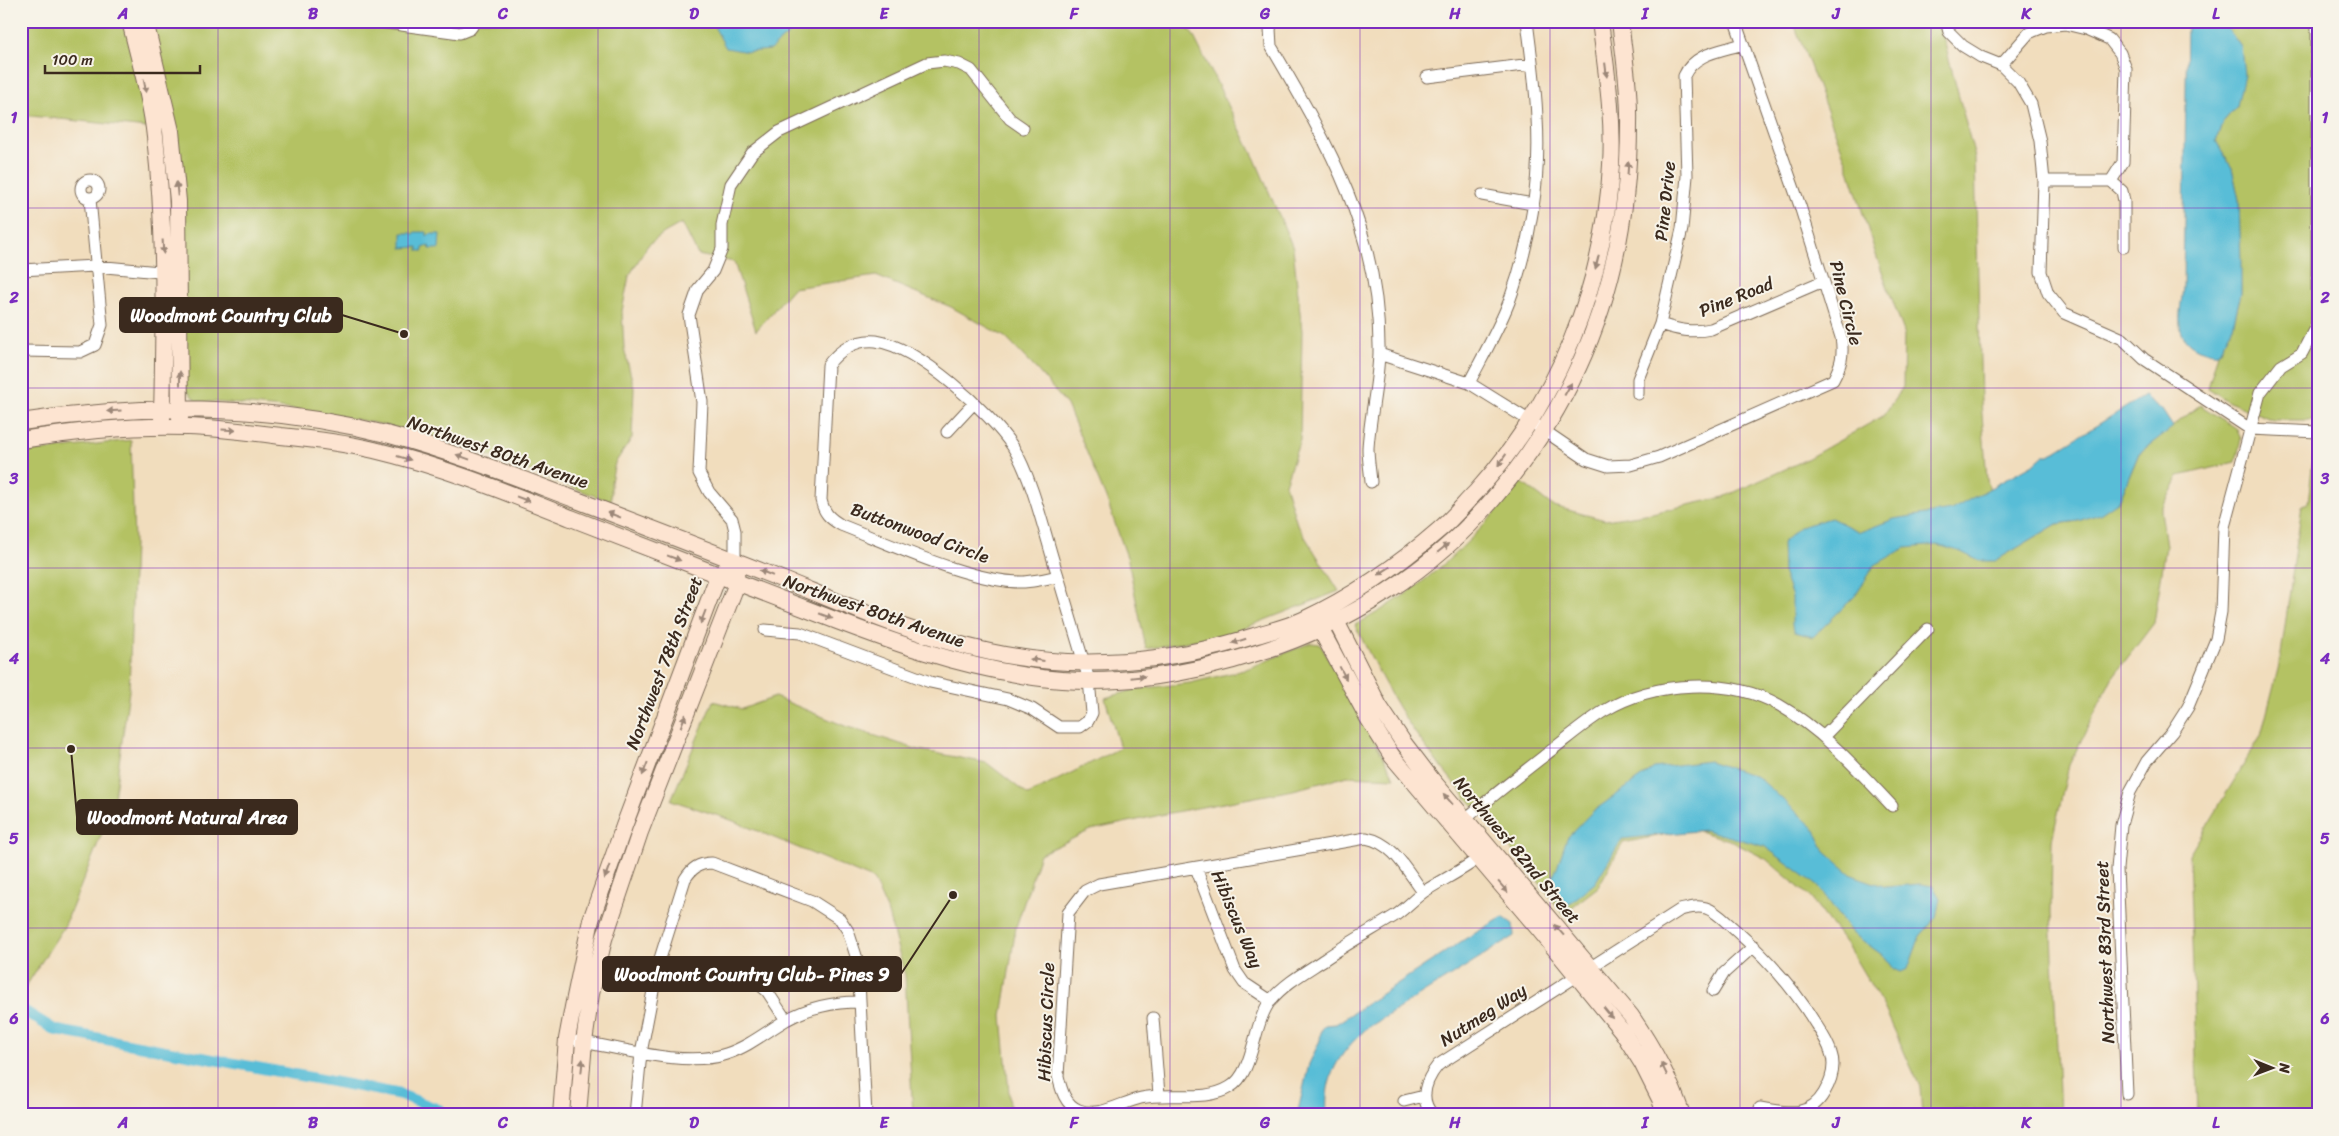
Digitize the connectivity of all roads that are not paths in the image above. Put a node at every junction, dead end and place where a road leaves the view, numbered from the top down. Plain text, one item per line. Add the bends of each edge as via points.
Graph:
1 (130, 21) edge
2 (145, 21) edge
3 (372, 21) edge
4 (476, 21) edge
5 (1274, 21) edge
6 (1528, 21) edge
7 (1600, 21) edge
8 (1620, 21) edge
9 (1735, 21) edge
10 (1946, 21) edge
11 (2317, 21) edge
12 (1743, 44) junction
13 (1532, 64) junction
14 (2001, 65) junction
15 (1427, 77) dead end
16 (1024, 128) dead end
17 (2044, 181) junction
18 (2111, 181) junction
19 (1482, 195) dead end
20 (90, 199) dead end
21 (1533, 204) junction
22 (2124, 247) dead end
23 (95, 266) junction
24 (21, 270) edge
25 (172, 273) junction
26 (1824, 280) junction
27 (1660, 324) junction
28 (21, 351) edge
29 (1379, 354) junction
30 (1469, 383) junction
31 (1638, 394) dead end
32 (974, 403) junction
33 (180, 408) junction
34 (162, 409) junction
35 (1530, 421) junction
36 (21, 422) edge
37 (162, 427) junction
38 (180, 427) junction
39 (2250, 429) junction
40 (1545, 431) junction
41 (947, 432) dead end
42 (2318, 432) edge
43 (21, 440) edge
44 (1371, 482) dead end
45 (735, 561) junction
46 (718, 576) junction
47 (1058, 576) junction
48 (737, 583) junction
49 (1328, 606) junction
50 (1312, 615) junction
51 (1336, 621) junction
52 (1928, 629) dead end
53 (765, 630) dead end
54 (1321, 630) junction
55 (1085, 662) junction
56 (1089, 680) junction
57 (1824, 736) junction
58 (1892, 806) dead end
59 (1460, 824) junction
60 (1485, 853) junction
61 (1196, 868) junction
62 (1423, 892) junction
63 (1754, 946) junction
64 (658, 965) junction
65 (1584, 971) junction
66 (1713, 991) dead end
67 (1271, 1001) junction
68 (859, 1002) junction
69 (1153, 1018) dead end
70 (786, 1020) junction
71 (568, 1039) junction
72 (584, 1042) junction
73 (641, 1052) junction
74 (2128, 1094) dead end
75 (1159, 1095) junction
76 (1424, 1096) junction
77 (1404, 1101) dead end
78 (1760, 1108) dead end
79 (562, 1115) edge
80 (578, 1115) edge
81 (636, 1115) edge
82 (866, 1115) edge
83 (1433, 1115) edge
84 (1664, 1115) edge
85 (1682, 1115) edge

1 -> 25 street via 155,135
25 -> 2 street via 178,201 171,132
3 - 4 street via 460,33 470,29
5 - 29 street via 1270,29 1271,46 1327,145 1350,194 1368,248
6 - 13 street
7 -> 35 street, Northwest 80th Avenue via 1610,106 1612,161 1607,214 1597,264 1573,338 1558,373
40 -> 8 street, Northwest 80th Avenue via 1574,379 1597,325 1614,268 1624,216 1630,120
9 - 12 street, Pine Circle
10 - 14 street via 1949,32 1963,46
11 - 39 street, Northwest 83rd Street via 2317,324 2302,353 2281,366 2260,393
12 - 26 street, Pine Circle
12 - 27 street, Pine Drive via 1697,58 1688,66 1684,76 1687,176 1682,229
13 - 15 street
13 - 21 street via 1538,120
14 - 17 street via 2018,82 2031,104 2040,141
14 - 18 street via 2029,33 2046,26 2064,24 2109,39 2120,53 2126,69 2123,162
16 - 45 street via 1010,119 971,70 944,61 927,63 779,132 752,153 732,184 721,228 722,250 713,271 698,289 689,315 702,402 699,473 709,492 732,519
17 - 18 street
17 - 39 street via 2041,272 2048,293 2064,313 2122,339 2144,359
18 - 22 street via 2122,191 2124,201
19 - 21 street
20 - 23 street
21 - 30 street via 1526,245 1509,301
23 - 24 street
23 - 25 street
23 - 28 street via 102,325 95,345 80,352
33 -> 25 street
25 - 34 street
26 - 27 street, Pine Road via 1711,329 1696,332
26 - 40 street, Pine Circle via 1843,352 1833,380 1658,457 1631,465 1608,466 1586,459
27 - 31 street, Pine Drive via 1638,380
29 - 30 street, Pine Circle
29 - 44 street via 1368,448
30 - 35 street, Pine Circle
32 - 41 street
32 - 47 street, Buttonwood Circle via 1013,447 1028,479
32 - 47 street, Buttonwood Circle via 953,384 896,346 865,341 836,354 828,365 826,378 821,500 824,509 830,519 841,524 972,573 1023,582
33 - 34 street, Northwest 80th Avenue
33 - 38 street
45 -> 33 street, Northwest 80th Avenue via 449,452 386,434 328,421
34 -> 36 street, Northwest 80th Avenue via 110,411
34 - 37 street
35 - 40 street, Pine Circle
35 -> 49 street, Northwest 80th Avenue via 1493,473 1443,527 1399,562
37 - 38 street, Northwest 80th Avenue
37 - 43 street, Northwest 80th Avenue via 109,429
38 -> 46 street, Northwest 80th Avenue via 289,436 375,450 461,475
39 - 42 street
39 - 74 street, Northwest 83rd Street via 2224,527 2221,612 2216,639 2188,707 2147,761 2130,792 2121,825 2116,869
51 -> 40 street, Northwest 80th Avenue via 1414,572 1457,536 1508,483
45 - 46 street, Northwest 78th Street
45 - 48 street
55 -> 45 street, Northwest 80th Avenue via 1030,659 946,642
46 - 48 street, Northwest 80th Avenue
46 -> 71 street, Northwest 78th Street via 605,878 592,920
47 - 55 street, Buttonwood Circle
48 -> 56 street, Northwest 80th Avenue via 939,657 1038,678
72 -> 48 street via 599,957 618,894
49 - 50 street, Northwest 80th Avenue
49 - 51 street, Northwest 82nd Street
50 - 54 street, Northwest 82nd Street
50 -> 55 street, Northwest 80th Avenue via 1229,644 1179,655
51 - 54 street, Northwest 80th Avenue
59 -> 51 street, Northwest 82nd Street via 1432,780 1402,742 1363,677
52 - 57 street
53 - 56 street, Buttonwood Circle via 800,633 930,682 1008,699 1032,709 1059,727 1080,727 1088,721 1092,712
56 -> 54 street, Northwest 80th Avenue via 1181,672 1233,661
54 -> 59 street, Northwest 82nd Street via 1392,756
55 - 56 street, Buttonwood Circle
57 - 58 street
57 - 59 street via 1778,705 1752,695 1707,687 1659,689 1615,705 1589,721
59 - 60 street, Northwest 82nd Street
60 - 62 street, Hibiscus Circle
60 - 65 street, Northwest 82nd Street
61 - 62 street, Hibiscus Circle via 1366,838 1379,840 1389,847
61 - 67 street, Hibiscus Way via 1236,970 1244,983
61 - 75 street, Hibiscus Circle via 1099,884 1085,892 1068,913 1058,1076 1061,1091 1077,1110 1091,1112
62 - 67 street, Hibiscus Circle via 1398,913 1295,979
63 - 65 street, Nutmeg Way via 1708,908 1694,906 1680,910
63 - 66 street via 1724,973
63 - 78 street, Nutmeg Way via 1778,970 1804,1004 1832,1053 1833,1072 1818,1102 1804,1110 1790,1113
64 - 68 street via 685,879 696,866 712,863 812,902 840,919 848,931 858,962
64 - 70 street via 686,971 747,974 767,991
64 - 73 street
65 - 76 street, Nutmeg Way via 1438,1065 1428,1078
65 -> 84 street, Northwest 82nd Street via 1632,1047 1660,1099
85 -> 65 street, Northwest 82nd Street via 1655,1051 1631,1016
67 - 75 street, Hibiscus Circle via 1256,1031 1242,1076 1231,1087 1216,1094
68 - 70 street via 835,1002
68 - 82 street
69 - 75 street
70 - 73 street via 748,1045 708,1059
71 - 72 street
71 - 79 street, Northwest 78th Street
72 - 73 street
80 -> 72 street
73 - 81 street
76 - 77 street
76 - 83 street

